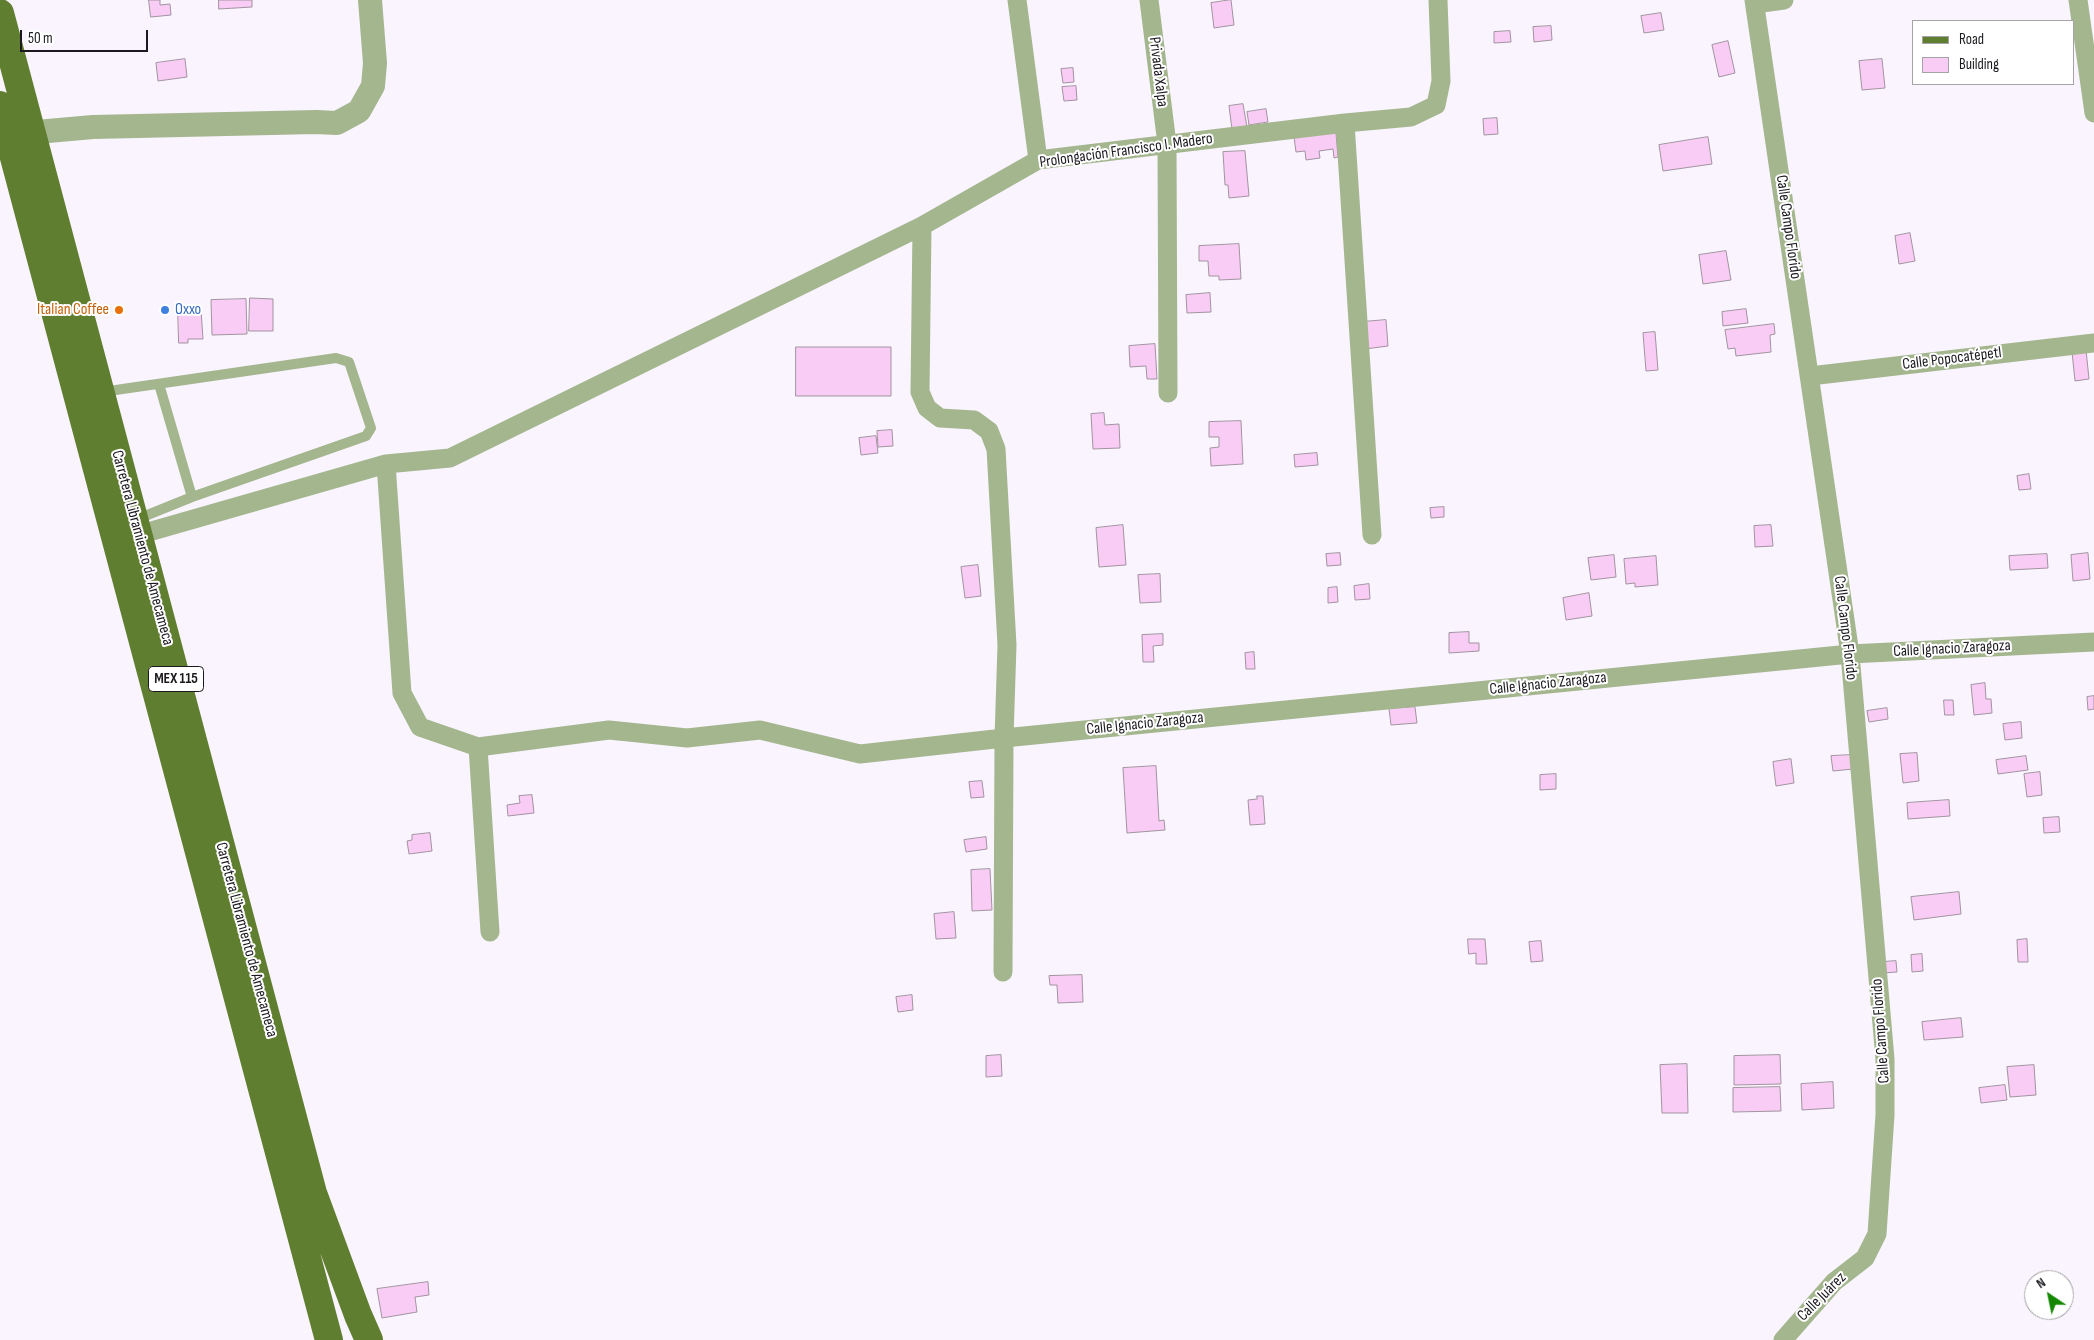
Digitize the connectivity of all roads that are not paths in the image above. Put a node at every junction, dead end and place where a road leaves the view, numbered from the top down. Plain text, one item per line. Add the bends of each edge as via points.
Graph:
1 (370, 0) edge
2 (1018, 0) edge
3 (1149, 0) edge
4 (1438, 0) edge
5 (1784, 0) edge
6 (2078, 0) edge
7 (1754, 2) edge
8 (0, 13) edge
9 (0, 105) edge
10 (2094, 113) edge
11 (1345, 122) junction
12 (0, 135) edge
13 (1167, 144) junction
14 (1038, 160) junction
15 (922, 226) junction
16 (2094, 343) edge
17 (1810, 376) junction
18 (159, 384) junction
19 (100, 392) junction
20 (1168, 392) dead end
21 (386, 464) junction
22 (192, 497) junction
23 (136, 527) junction
24 (1372, 535) dead end
25 (2094, 642) edge
26 (1850, 654) junction
27 (1004, 738) junction
28 (478, 747) junction
29 (490, 932) dead end
30 (1003, 972) dead end
31 (1865, 1258) joint
32 (329, 1340) edge
33 (369, 1340) edge
34 (1783, 1340) edge

1 - 12 street via 375,63 373,86 359,111 337,123 93,127
2 - 14 street
3 - 13 street, Privada Xalpa
4 - 11 street, Prolongación Francisco I. Madero via 1441,81 1436,105 1411,117
5 - 7 street
6 - 10 street
7 - 17 street, Calle Campo Florido
8 - 19 main road, Carretera Libramiento de Amecameca / MEX 115
9 - 32 main road, Carretera Libramiento de Amecameca / MEX 115
11 - 13 street, Prolongación Francisco I. Madero
11 - 24 street
13 - 14 street, Prolongación Francisco I. Madero
13 - 20 street, Privada Xalpa
14 - 15 street, Prolongación Francisco I. Madero
15 - 21 street, Prolongación Francisco I. Madero via 450,458
15 - 27 street via 920,392 927,408 940,418 974,420 989,430 996,449 1007,645
16 - 17 street, Calle Popocatépetl
17 - 26 street, Calle Campo Florido
18 - 19 lane
18 - 22 lane
18 - 22 lane via 336,358 349,362 371,428 366,436
19 - 23 main road, Carretera Libramiento de Amecameca / MEX 115
21 - 23 street, Prolongación Francisco I. Madero
21 - 28 street via 402,693 420,727
22 - 23 lane
23 - 33 main road, Carretera Libramiento de Amecameca / MEX 115 via 313,1193
25 - 26 street, Calle Ignacio Zaragoza
26 - 27 street, Calle Ignacio Zaragoza
26 - 31 street, Calle Campo Florido via 1885,1059 1885,1115 1877,1234
27 - 28 street, Calle Ignacio Zaragoza via 860,754 760,730 688,738 610,730
27 - 30 street
28 - 29 street
31 - 34 street, Calle Juárez via 1834,1282

